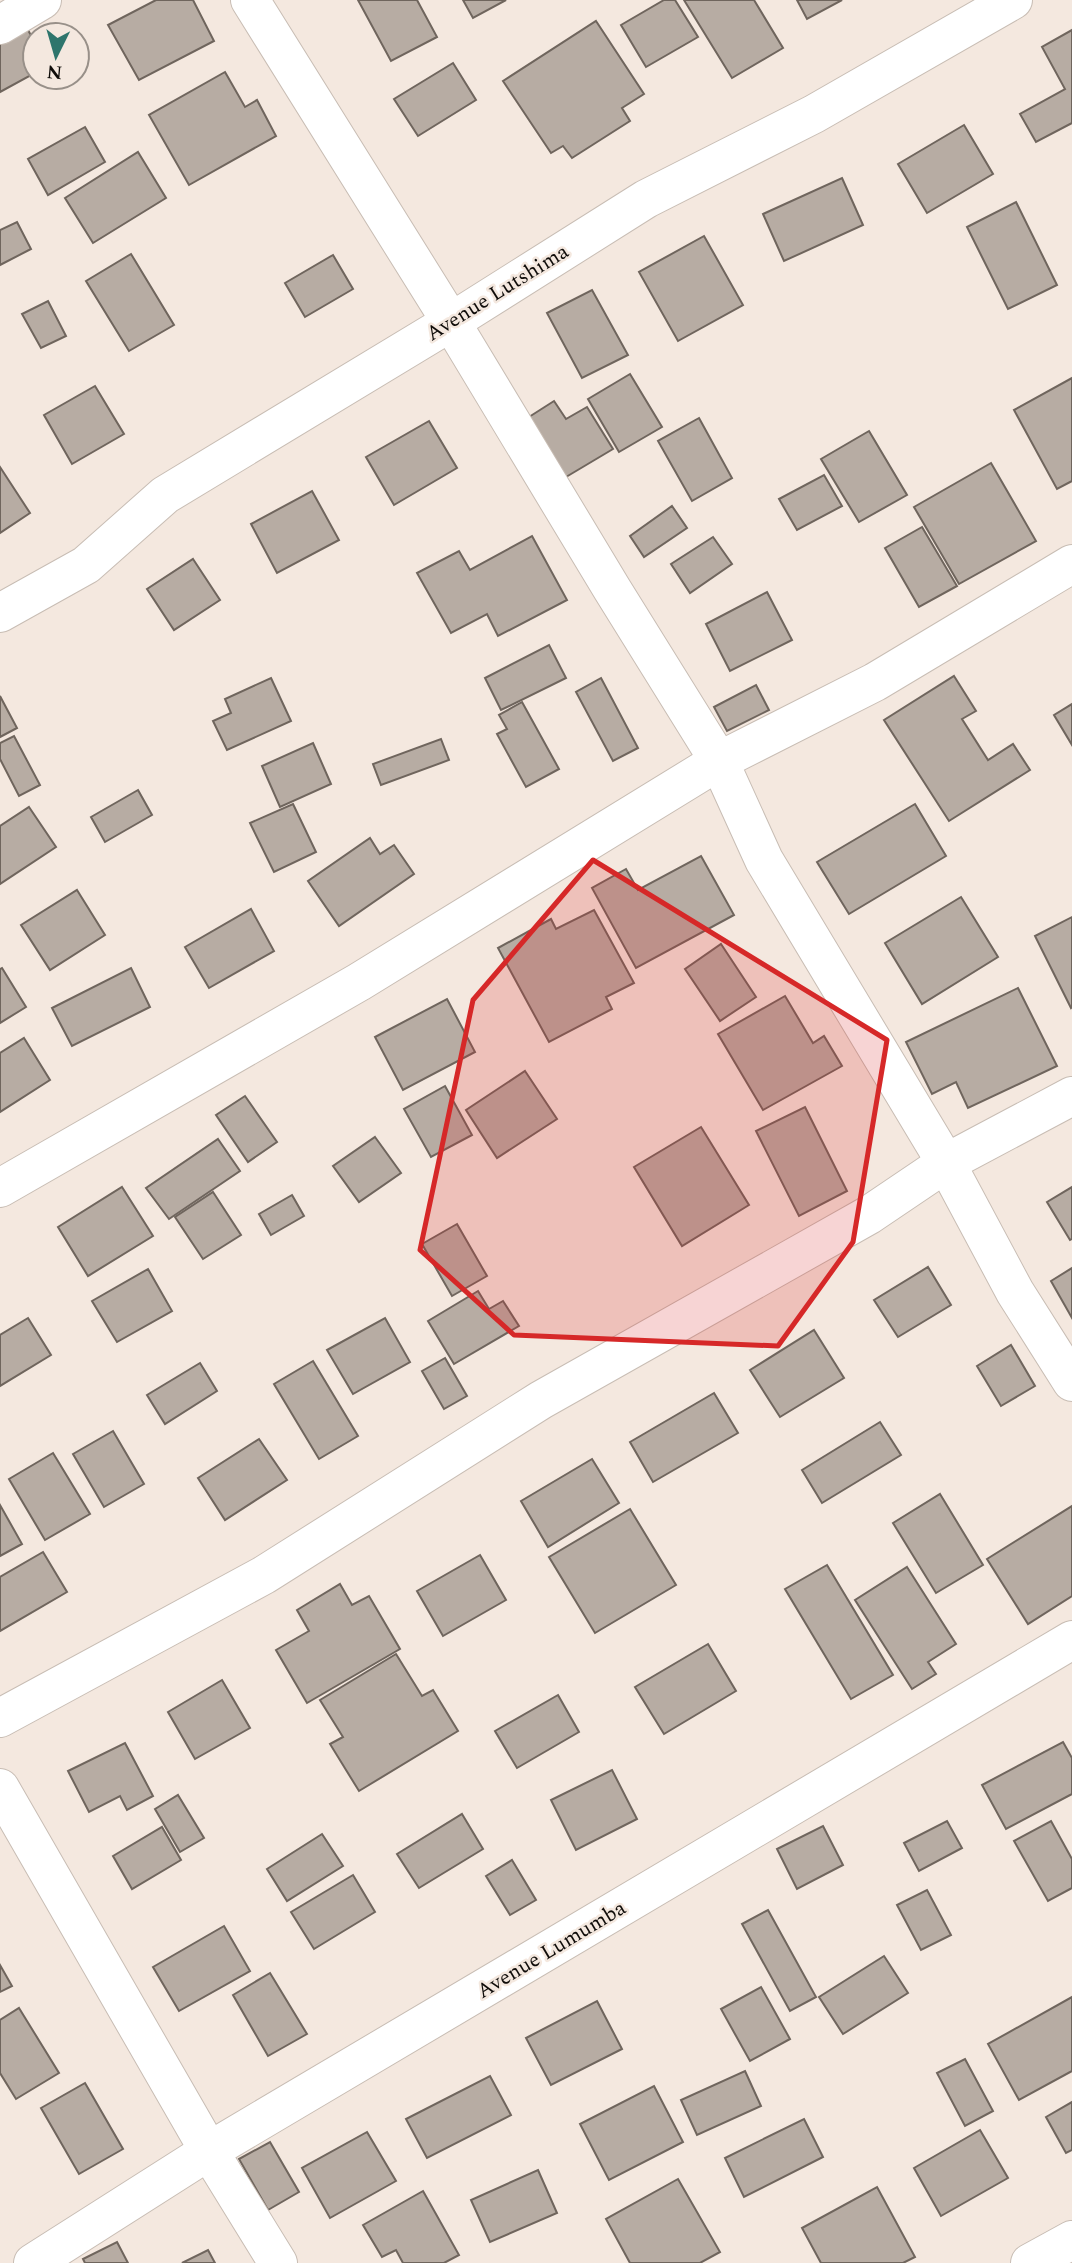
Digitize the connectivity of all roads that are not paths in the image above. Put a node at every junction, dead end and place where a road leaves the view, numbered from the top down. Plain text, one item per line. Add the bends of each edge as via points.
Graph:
1 (43, 0) edge
2 (250, 0) edge
3 (1013, 0) edge
4 (0, 25) edge
5 (451, 322) junction
6 (1072, 564) edge
7 (0, 612) edge
8 (719, 761) junction
9 (1072, 1096) edge
10 (946, 1163) junction
11 (0, 1188) edge
12 (1072, 1382) edge
13 (1072, 1640) edge
14 (0, 1718) edge
15 (0, 1788) edge
16 (209, 2151) junction
17 (1072, 2240) edge
18 (33, 2263) edge
19 (278, 2263) edge
20 (1030, 2263) edge

1 - 4 street
2 - 5 street
3 - 5 street, Avenue Lutshima via 814,114 646,199
5 - 7 street, Avenue Lutshima via 166,495 86,565
5 - 8 street
6 - 8 street via 876,682
8 - 10 street via 764,860
8 - 11 street via 359,982
9 - 10 street
10 - 12 street via 1015,1292
10 - 14 street via 869,1215 541,1399 264,1576
13 - 16 street, Avenue Lumumba
15 - 16 street
16 - 18 street, Avenue Lumumba
16 - 19 street
17 - 20 street

